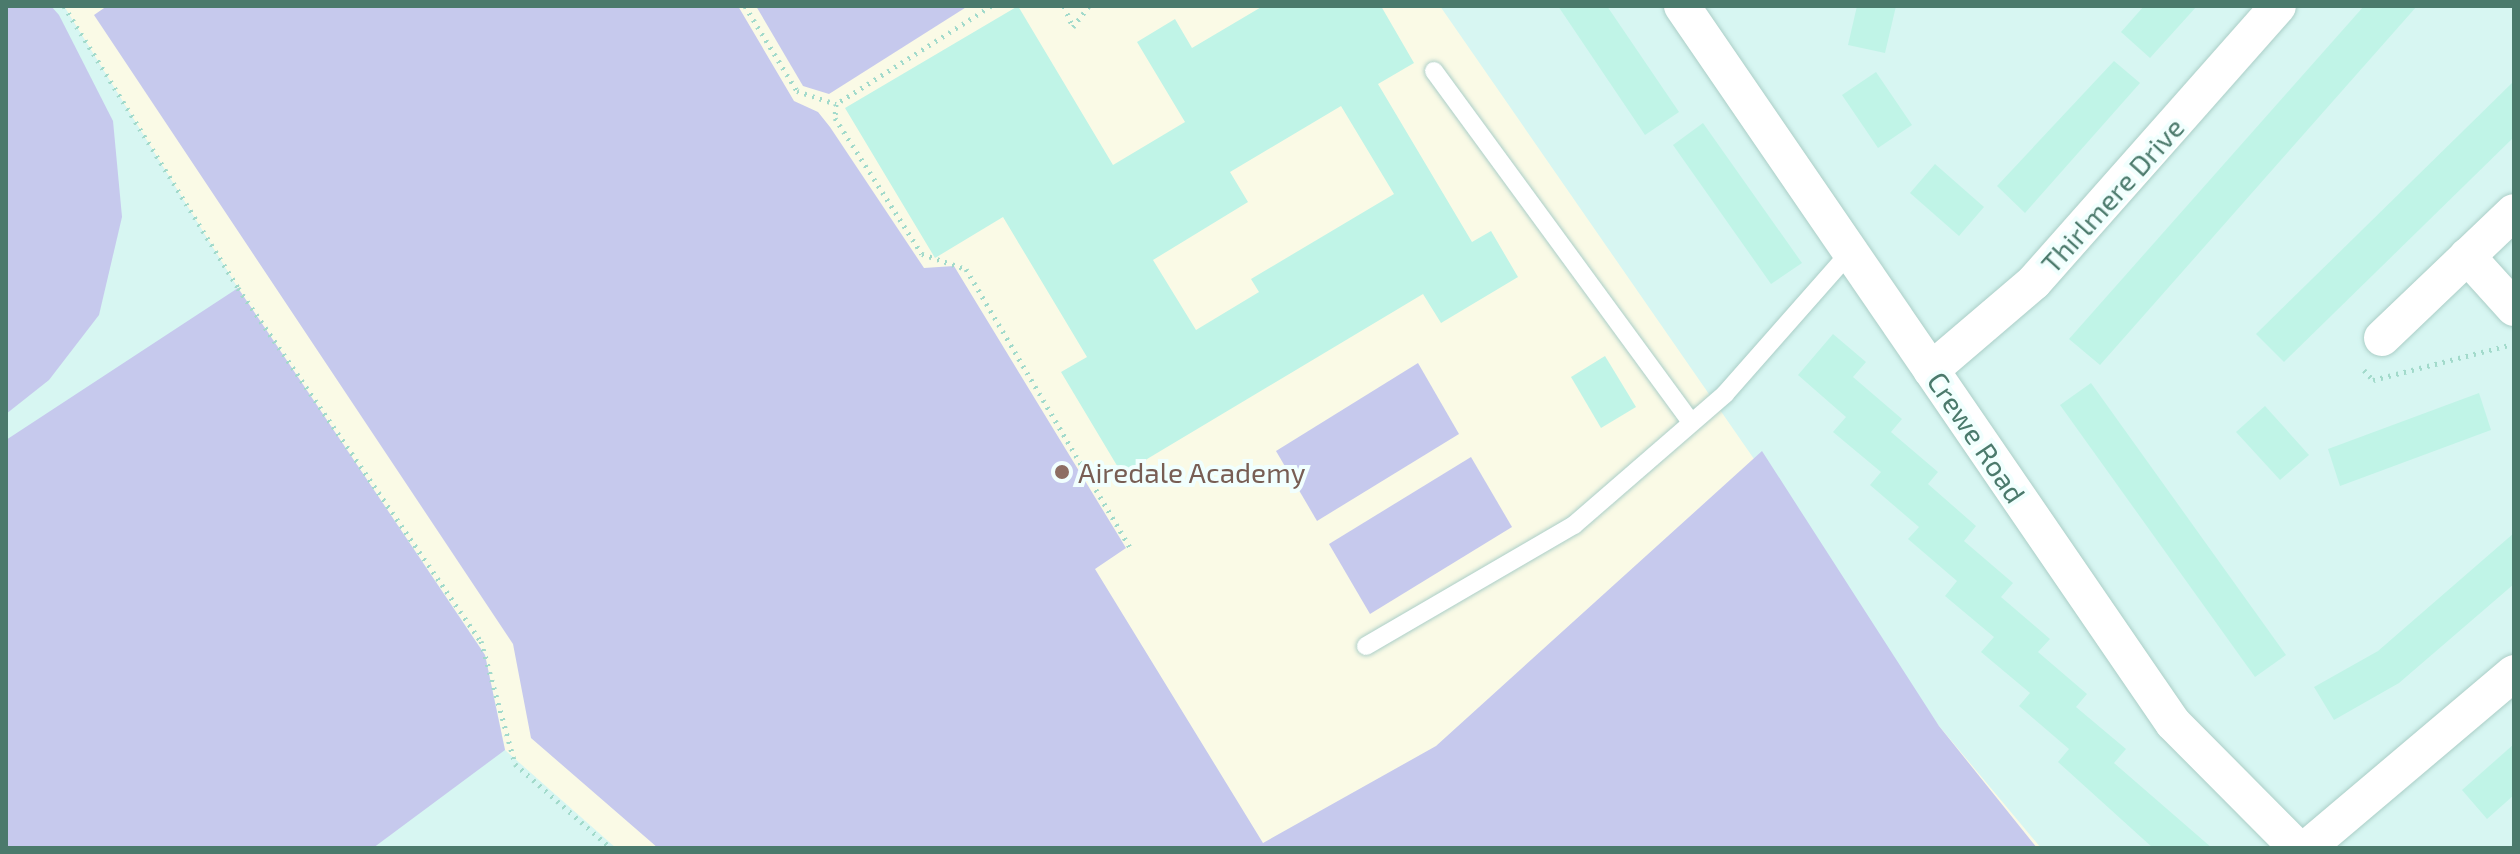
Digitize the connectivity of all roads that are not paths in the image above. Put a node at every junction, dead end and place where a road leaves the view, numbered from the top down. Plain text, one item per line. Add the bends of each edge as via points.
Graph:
1 (2278, 6) edge
2 (1698, 12) edge
3 (1434, 71) dead end
4 (2514, 212) edge
5 (1850, 252) junction
6 (2467, 256) junction
7 (2514, 308) edge
8 (2382, 338) road end
9 (1931, 370) junction
10 (1691, 422) junction
11 (1366, 646) dead end
12 (2514, 673) edge
13 (2297, 848) edge
14 (2307, 848) edge

1 - 9 street, Thirlmere Drive via 2034,282
2 - 5 street, Crewe Road
3 - 10 lane
4 - 6 street
5 - 9 street, Crewe Road
5 - 10 lane via 1725,394
6 - 7 street
6 - 8 street
9 - 13 street, Crewe Road via 2173,723
10 - 11 lane via 1574,525
12 - 14 street

